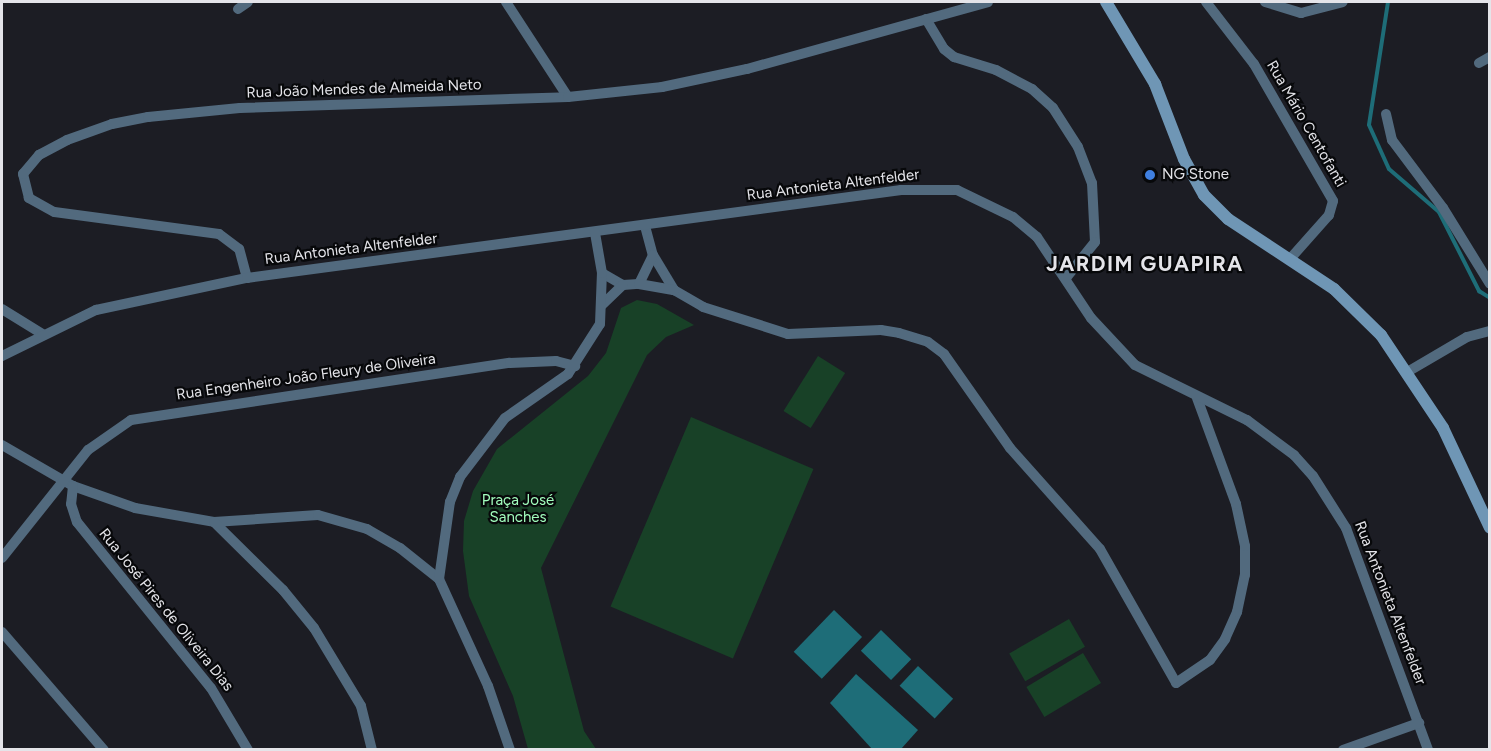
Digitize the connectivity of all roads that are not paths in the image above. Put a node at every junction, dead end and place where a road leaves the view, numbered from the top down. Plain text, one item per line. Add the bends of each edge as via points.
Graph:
1 (248, 2) edge
2 (507, 2) edge
3 (988, 2) edge
4 (1106, 2) edge
5 (1206, 2) edge
6 (1265, 2) edge
7 (1343, 2) edge
8 (963, 5) edge
9 (238, 9) dead end
10 (926, 19) junction
11 (1490, 57) edge
12 (1479, 63) dead end
13 (568, 97) junction
14 (1386, 114) dead end
15 (645, 226) junction
16 (595, 233) junction
17 (653, 255) junction
18 (1289, 260) junction
19 (602, 273) junction
20 (247, 278) junction
21 (1066, 278) junction
22 (639, 284) junction
23 (1490, 284) edge
24 (623, 285) junction
25 (674, 290) junction
26 (602, 305) junction
27 (2, 309) edge
28 (1490, 331) edge
29 (44, 335) junction
30 (2, 356) edge
31 (575, 366) junction
32 (1408, 371) junction
33 (1197, 398) junction
34 (2, 445) edge
35 (69, 483) junction
36 (214, 522) junction
37 (1490, 528) edge
38 (2, 558) edge
39 (439, 579) junction
40 (2, 632) edge
41 (1419, 723) junction
42 (104, 750) edge
43 (248, 750) edge
44 (372, 750) edge
45 (510, 750) edge
46 (1343, 750) edge
47 (1428, 750) edge

1 - 9 street
2 - 13 street
3 - 8 street, Rua João Mendes de Almeida Neto
4 - 18 main road via 1155,84 1184,159 1204,195 1228,219
5 - 18 street, Rua Mário Centofanti via 1254,64 1333,201 1329,215
6 - 7 street via 1301,13
8 - 10 street, Rua João Mendes de Almeida Neto
10 - 13 street, Rua João Mendes de Almeida Neto via 704,79
10 - 21 street via 944,49 954,57 996,70 1032,89 1053,108 1078,147 1092,183 1095,242
11 - 12 street
13 - 20 street, Rua João Mendes de Almeida Neto via 240,108 148,117 112,124 67,140 39,155 23,174 29,198 54,212 225,237 239,249
14 - 23 street via 1392,140 1443,208
15 - 16 street, Rua Antonieta Altenfelder
15 - 17 street
15 - 21 street, Rua Antonieta Altenfelder via 901,190 957,190 1013,217 1037,237
16 - 19 street
16 - 20 street, Rua Antonieta Altenfelder
17 - 22 street
17 - 25 street
18 - 32 main road via 1358,309
19 - 24 street
19 - 26 street
20 - 29 street, Rua Antonieta Altenfelder via 130,300 96,310
21 - 33 street, Rua Antonieta Altenfelder via 1110,342 1135,365
22 - 24 street
22 - 25 street
24 - 26 street
25 - 33 street via 703,307 764,329 814,335 881,330 928,342 944,354 1010,448 1100,549 1176,683 1210,660 1225,639 1237,612 1245,575 1245,546 1236,504
26 - 31 street via 600,324
27 - 29 street
28 - 32 street via 1467,337
29 - 30 street, Rua Antonieta Altenfelder
31 - 35 street, Rua Engenheiro João Fleury de Oliveira via 556,361 510,363 149,415 108,433 88,450
31 - 39 street via 549,390 505,418 469,462 450,502
32 - 37 main road via 1460,460
33 - 41 street, Rua Antonieta Altenfelder via 1272,436 1294,455 1329,499 1346,528
34 - 35 street
35 - 36 street via 135,508
35 - 38 street, Rua Engenheiro João Fleury de Oliveira
35 - 43 street, Rua José Pires de Oliveira Dias via 77,522 212,688
36 - 39 street via 326,517 367,529
36 - 44 street via 283,590 314,628 361,706
39 - 45 street via 488,686
40 - 42 street
41 - 46 street
41 - 47 street, Rua Antonieta Altenfelder

